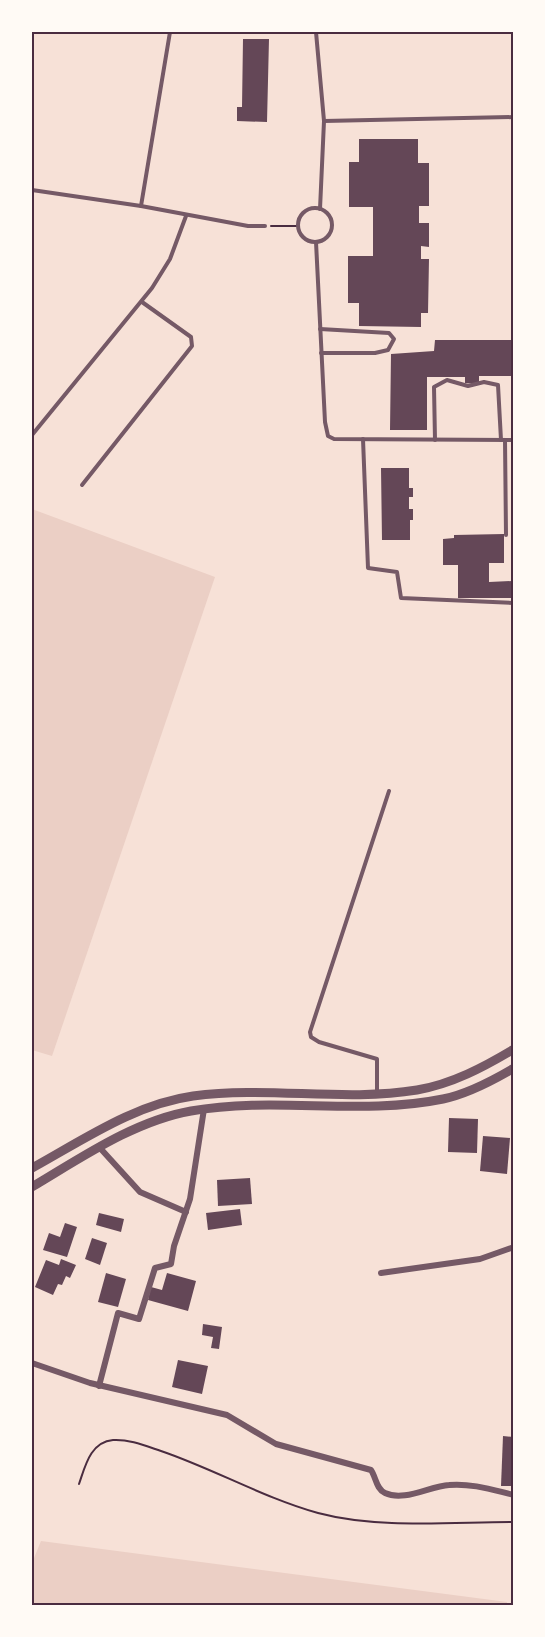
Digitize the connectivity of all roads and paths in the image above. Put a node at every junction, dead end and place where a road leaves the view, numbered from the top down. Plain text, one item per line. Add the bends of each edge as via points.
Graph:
1 (170, 32) edge
2 (316, 32) edge
3 (513, 117) edge
4 (324, 120) junction
5 (32, 190) edge
6 (141, 206) junction
7 (320, 209) junction
8 (186, 216) junction
9 (266, 226) joint
10 (298, 226) junction
11 (316, 242) junction
12 (142, 302) junction
13 (320, 329) junction
14 (321, 353) junction
15 (32, 435) edge
16 (363, 439) junction
17 (435, 440) junction
18 (503, 440) junction
19 (513, 440) edge
20 (82, 485) dead end
21 (506, 535) dead end
22 (513, 603) edge
23 (389, 791) dead end
24 (513, 1048) edge
25 (513, 1068) edge
26 (377, 1093) junction
27 (204, 1109) junction
28 (100, 1148) junction
29 (32, 1168) edge
30 (32, 1188) edge
31 (186, 1212) junction
32 (513, 1247) edge
33 (381, 1273) dead end
34 (32, 1363) edge
35 (99, 1386) junction
36 (79, 1484) dead end
37 (513, 1496) edge
38 (513, 1522) edge

1 - 6 lane
2 - 4 lane
3 - 4 lane
4 - 7 lane
5 - 6 lane
6 - 8 lane
7 - 10 lane via 305,212
7 - 11 lane via 329,216 331,228 326,238
8 - 9 lane
8 - 12 lane via 170,259
9 - 10 path
10 - 11 lane via 306,239
11 - 13 lane
12 - 15 lane
12 - 20 lane via 191,337 192,346
13 - 14 lane
13 - 14 lane via 377,330 394,339 388,350 375,353
14 - 16 lane via 328,436
16 - 17 lane
16 - 22 lane via 368,568 397,572 399,595 405,598
17 - 18 lane
17 - 18 lane via 435,387 447,380 468,386 484,382 498,385
18 - 19 lane
18 - 21 lane
23 - 26 lane via 310,1032 319,1042 377,1059
24 - 26 street via 442,1084
25 - 27 street via 457,1095 410,1104
26 - 29 street via 246,1092 180,1098 131,1114
27 - 28 street via 159,1120
27 - 31 street
28 - 30 street
28 - 31 street via 140,1191
31 - 35 street via 171,1264 155,1268 139,1319 118,1313
32 - 33 street via 480,1258
34 - 35 street
35 - 37 street via 227,1415 276,1444 371,1470 380,1490 388,1494 450,1485
36 - 38 path via 93,1451 110,1440 124,1440 174,1455 319,1513 359,1521

